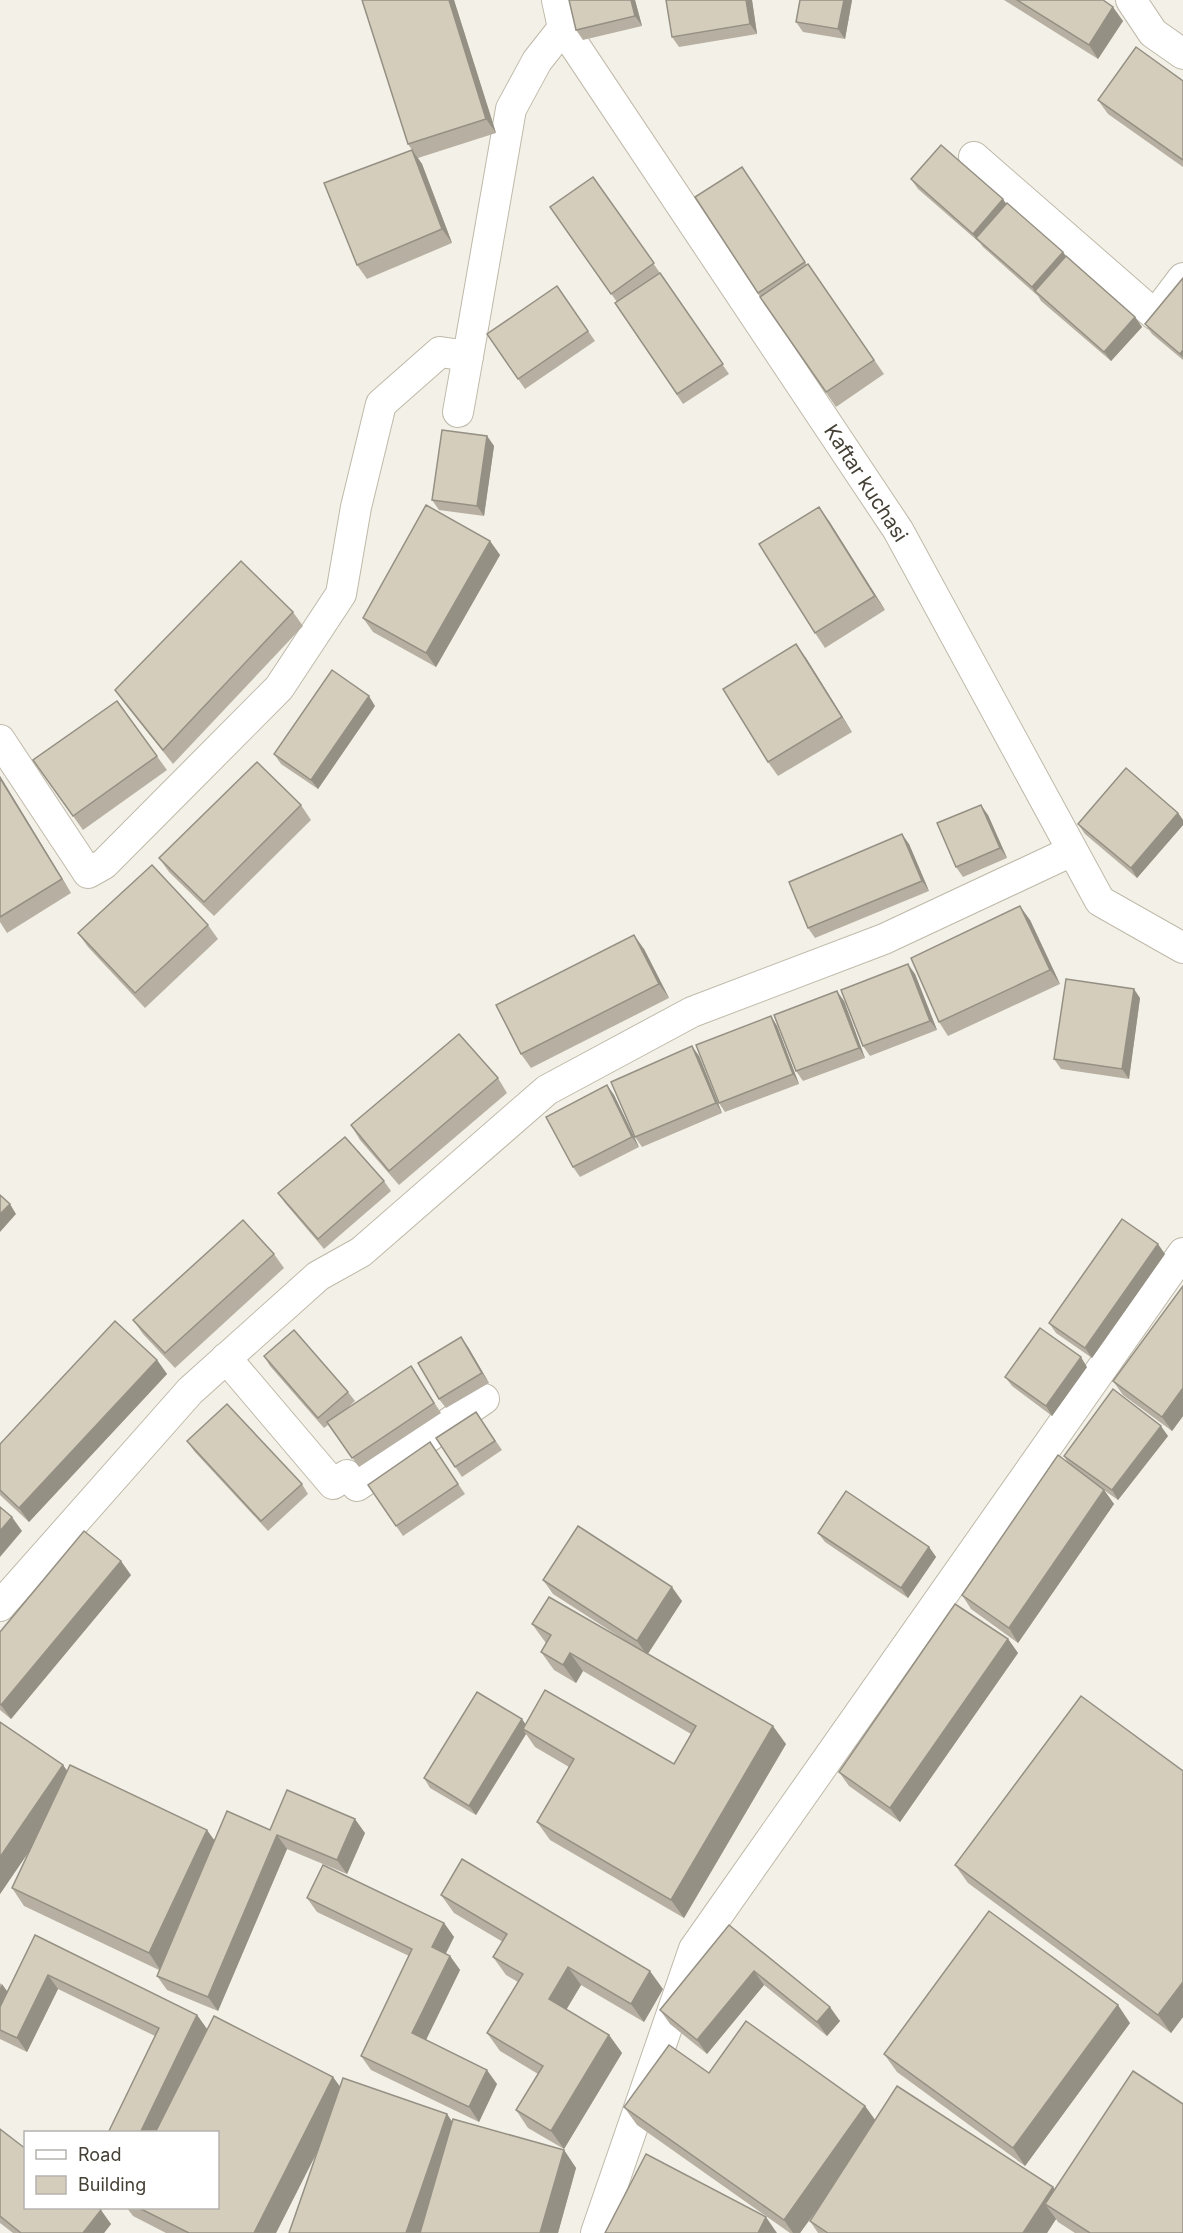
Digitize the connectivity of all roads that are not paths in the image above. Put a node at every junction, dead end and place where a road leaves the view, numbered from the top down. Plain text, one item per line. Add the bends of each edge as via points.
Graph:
1 (1131, 0) edge
2 (560, 14) edge
3 (1183, 54) edge
4 (974, 157) dead end
5 (1183, 278) edge
6 (468, 356) junction
7 (458, 412) dead end
8 (0, 740) edge
9 (1072, 851) junction
10 (1183, 948) edge
11 (1183, 1253) edge
12 (226, 1358) junction
13 (484, 1399) dead end
14 (0, 1606) edge
15 (596, 2233) edge

1 - 3 street via 1153,33
2 - 6 street via 512,109
2 - 9 street, Kaftar kuchasi via 898,530
4 - 5 street via 1155,315
6 - 7 street
6 - 8 street via 440,352 381,404 356,507 341,594 279,688 104,864 88,873
9 - 10 street, Kaftar kuchasi via 1100,901
9 - 12 street via 884,939 692,1012 547,1090 360,1252 318,1276
11 - 15 street via 694,1949
12 - 13 street via 333,1484 347,1475 357,1486
12 - 14 street via 190,1391

